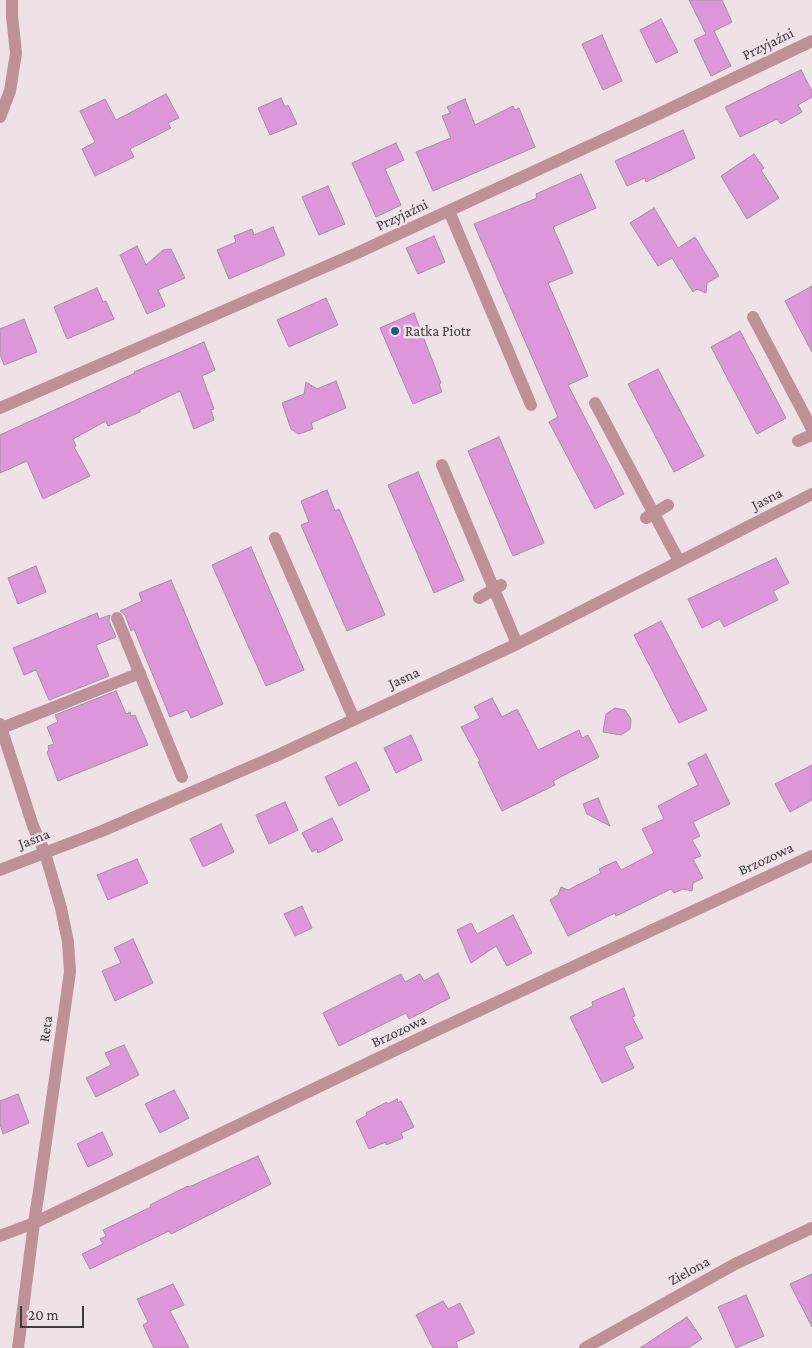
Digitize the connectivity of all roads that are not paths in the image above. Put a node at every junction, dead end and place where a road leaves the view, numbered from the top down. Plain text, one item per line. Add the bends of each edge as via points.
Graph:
1 (12, 0) edge
2 (812, 41) edge
3 (0, 117) edge
4 (449, 211) junction
5 (753, 317) dead end
6 (595, 403) dead end
7 (531, 405) dead end
8 (0, 408) edge
9 (812, 429) edge
10 (812, 435) edge
11 (798, 441) dead end
12 (442, 465) dead end
13 (812, 494) edge
14 (668, 505) dead end
15 (650, 515) junction
16 (275, 538) dead end
17 (679, 561) junction
18 (497, 587) junction
19 (479, 598) dead end
20 (117, 618) dead end
21 (517, 644) junction
22 (140, 673) junction
23 (354, 719) junction
24 (1, 726) edge
25 (182, 777) dead end
26 (45, 853) junction
27 (812, 856) edge
28 (0, 870) edge
29 (34, 1223) junction
30 (812, 1228) edge
31 (0, 1236) edge
32 (18, 1348) edge
33 (585, 1348) edge

1 - 3 street via 16,54 10,91
2 - 4 street, Przyjaźni
4 - 7 street
4 - 8 street, Przyjaźni
5 - 9 street
6 - 15 street
10 - 11 street
12 - 18 street
13 - 17 street, Jasna
14 - 15 street
15 - 17 street
16 - 23 street
17 - 21 street, Jasna
18 - 19 street
18 - 21 street
20 - 22 street
21 - 23 street, Jasna
22 - 24 street
22 - 25 street
23 - 26 street, Jasna via 144,814
24 - 26 street, Reta
26 - 28 street, Jasna
26 - 29 street, Reta via 61,908 70,972
27 - 29 street, Brzozowa via 435,1031
29 - 31 street, Brzozowa
29 - 32 street, Reta
30 - 33 street, Zielona via 735,1264

